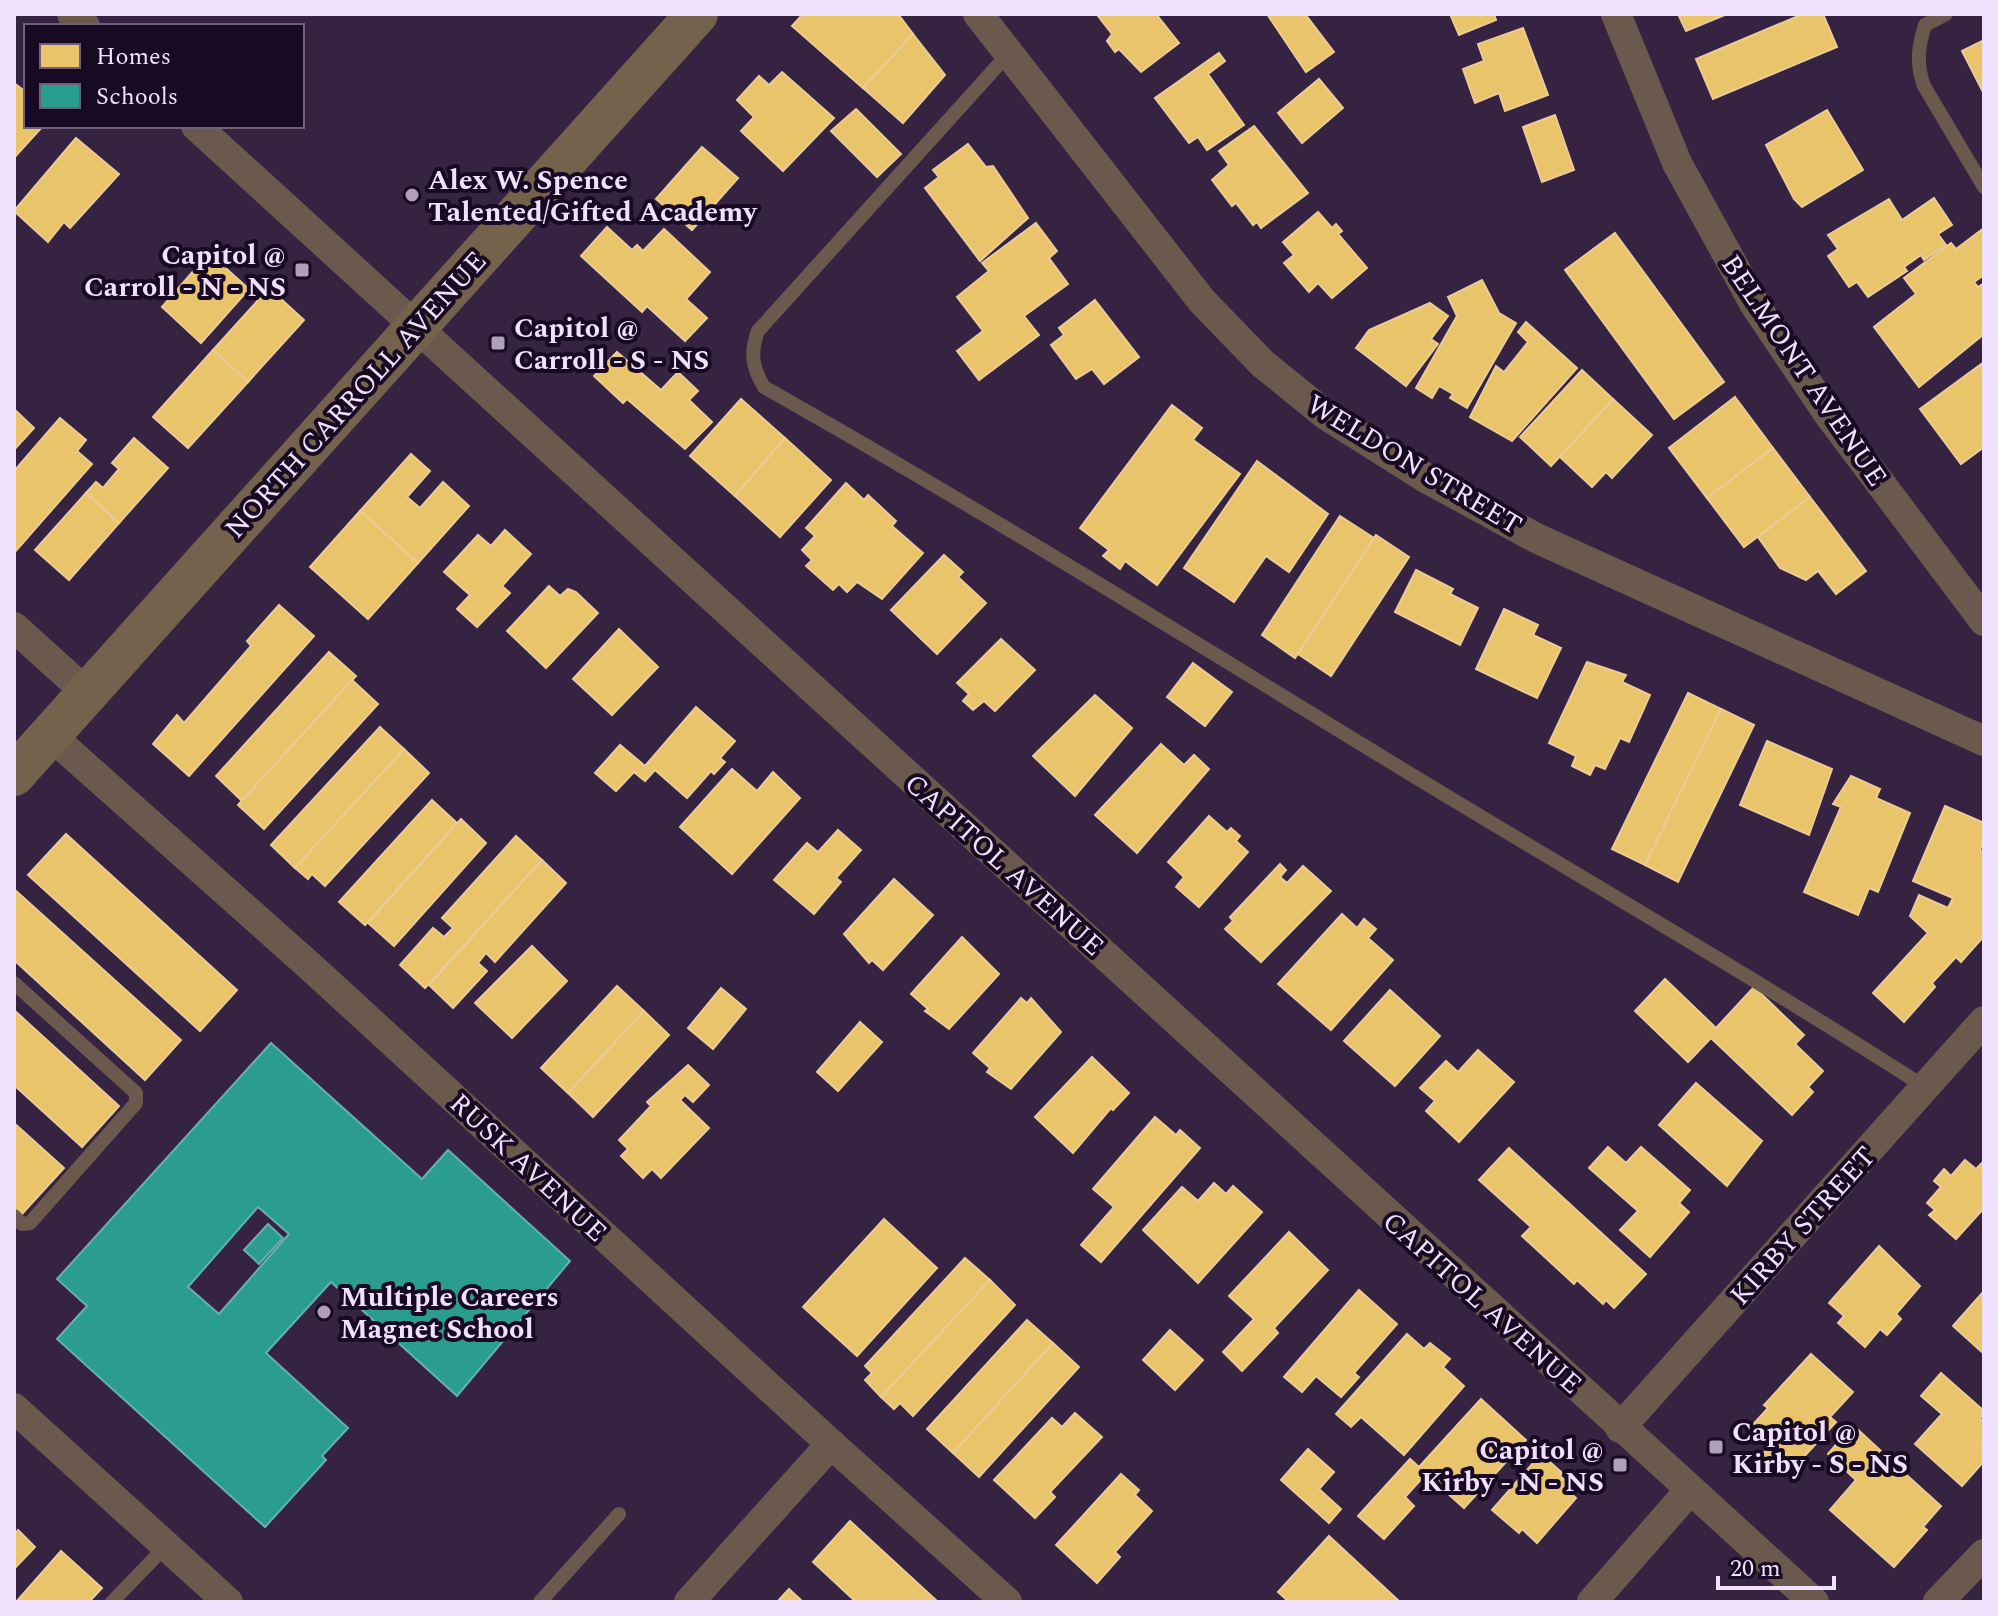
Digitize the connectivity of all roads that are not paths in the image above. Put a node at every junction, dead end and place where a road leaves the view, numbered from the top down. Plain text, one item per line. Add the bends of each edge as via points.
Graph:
1 (978, 14) edge
2 (1616, 14) edge
3 (1946, 14) edge
4 (694, 15) edge
5 (1009, 53) junction
6 (198, 128) edge
7 (1984, 187) edge
8 (416, 325) junction
9 (1984, 621) edge
10 (14, 627) edge
11 (87, 693) junction
12 (50, 735) junction
13 (1984, 741) edge
14 (14, 775) edge
15 (14, 983) edge
16 (1984, 1021) edge
17 (1925, 1087) junction
18 (14, 1216) edge
19 (14, 1408) edge
20 (1620, 1428) junction
21 (831, 1444) junction
22 (1690, 1490) junction
23 (619, 1514) dead end
24 (166, 1546) junction
25 (1984, 1554) edge
26 (112, 1602) edge
27 (228, 1602) edge
28 (540, 1602) edge
29 (689, 1602) edge
30 (1007, 1602) edge
31 (1592, 1602) edge
32 (1814, 1602) edge
33 (1938, 1602) edge

1 - 5 street, WELDON STREET
2 - 9 street, BELMONT AVENUE via 1677,163 1755,305 1829,415
3 - 7 lane via 1925,25 1918,68
4 - 8 street, NORTH CARROLL AVENUE
5 - 13 street, WELDON STREET via 1202,301 1263,364 1326,415 1536,538
5 - 17 lane via 758,331 753,365 764,387 1092,579
6 - 8 street, CAPITOL AVENUE
8 - 11 street, NORTH CARROLL AVENUE
8 - 20 street, CAPITOL AVENUE
10 - 11 street
11 - 12 street, NORTH CARROLL AVENUE
12 - 14 street, NORTH CARROLL AVENUE
12 - 21 street, RUSK AVENUE
15 - 18 lane via 136,1093 136,1103 30,1223 22,1224
16 - 17 street, KIRBY STREET
17 - 20 street, KIRBY STREET
19 - 24 street
20 - 22 street, CAPITOL AVENUE
21 - 29 street
21 - 30 street, RUSK AVENUE
22 - 31 street
22 - 32 street, CAPITOL AVENUE
23 - 28 lane
24 - 26 lane
24 - 27 street
25 - 33 street

